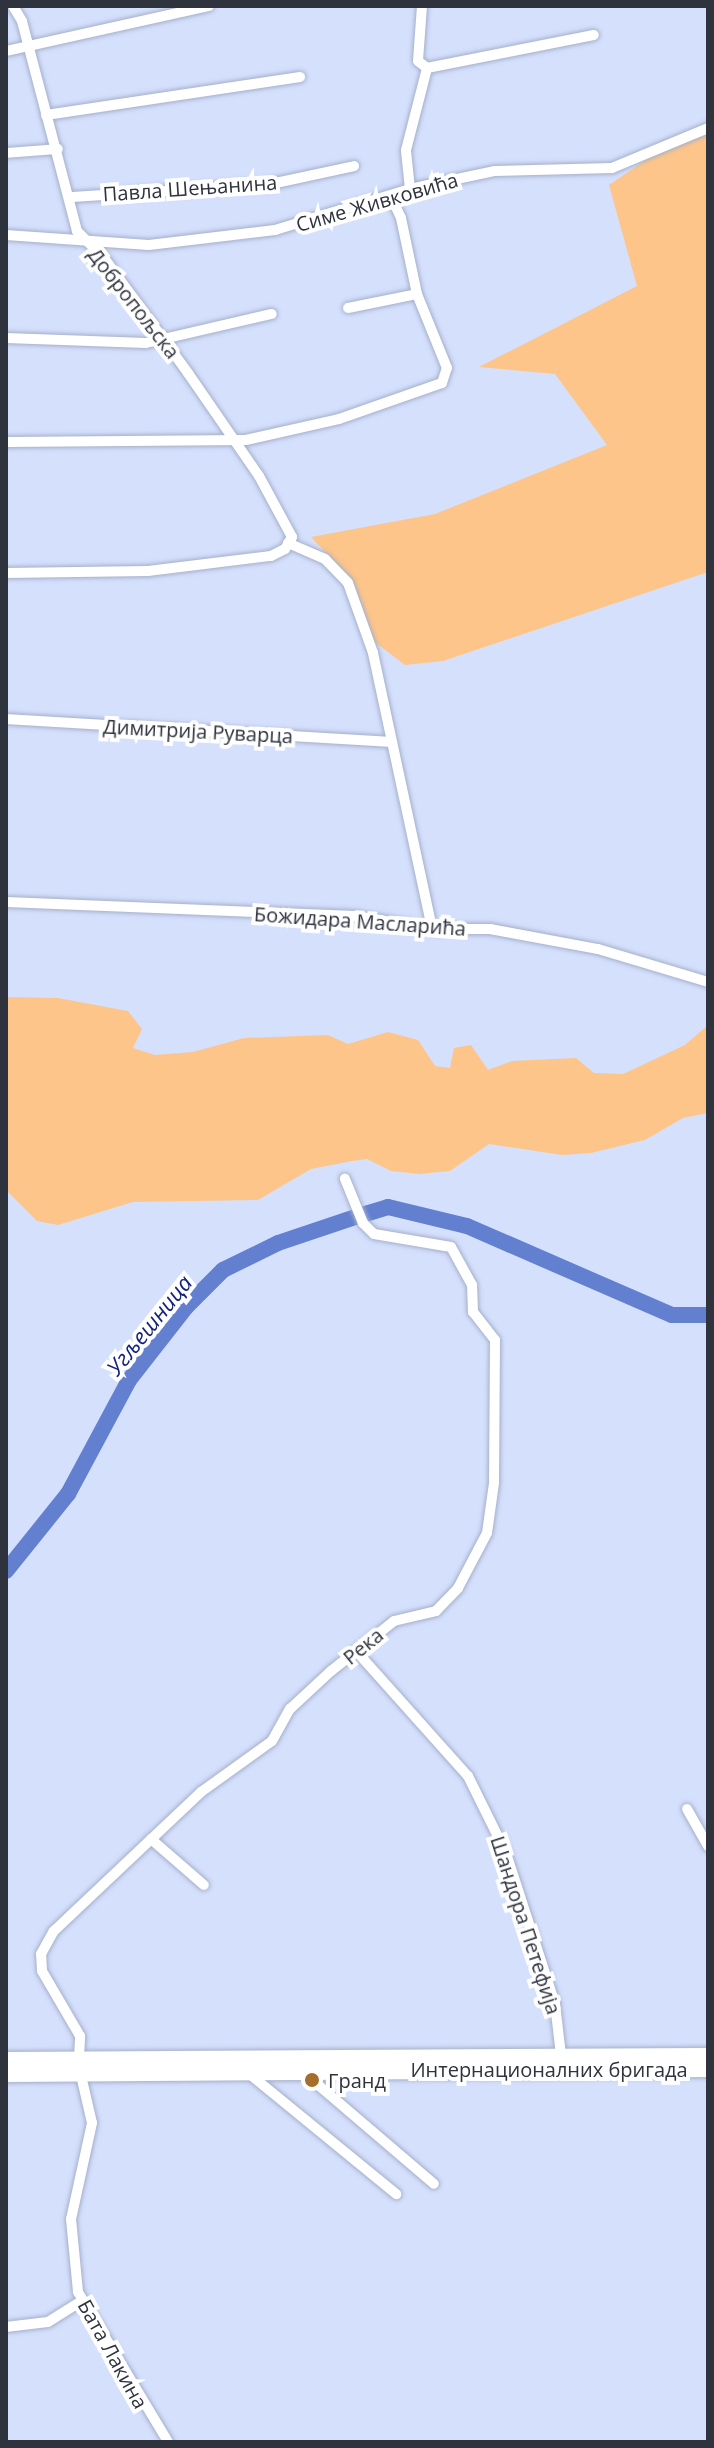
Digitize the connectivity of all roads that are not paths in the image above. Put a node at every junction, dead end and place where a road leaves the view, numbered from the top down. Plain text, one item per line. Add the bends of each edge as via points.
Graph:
1 (13, 6) edge
2 (209, 6) edge
3 (422, 6) edge
4 (594, 35) dead end
5 (29, 47) junction
6 (6, 51) edge
7 (427, 68) junction
8 (300, 77) dead end
9 (46, 115) junction
10 (708, 128) edge
11 (58, 149) junction
12 (6, 153) edge
13 (354, 166) dead end
14 (410, 189) junction
15 (72, 197) junction
16 (391, 197) junction
17 (6, 235) edge
18 (87, 242) junction
19 (417, 294) junction
20 (348, 308) dead end
21 (272, 314) dead end
22 (6, 338) edge
23 (164, 340) junction
24 (232, 439) junction
25 (6, 442) edge
26 (290, 540) junction
27 (6, 573) edge
28 (6, 719) edge
29 (391, 742) junction
30 (6, 902) edge
31 (432, 929) junction
32 (708, 982) edge
33 (345, 1179) dead end
34 (357, 1652) junction
35 (687, 1809) dead end
36 (151, 1839) junction
37 (708, 1846) edge
38 (204, 1885) dead end
39 (40, 1963) joint
40 (561, 2055) junction
41 (708, 2056) edge
42 (6, 2060) edge
43 (80, 2064) junction
44 (708, 2069) edge
45 (247, 2070) junction
46 (302, 2070) junction
47 (6, 2074) edge
48 (434, 2184) dead end
49 (396, 2194) dead end
50 (81, 2301) junction
51 (6, 2327) edge
52 (168, 2442) edge

1 - 5 street, Добропољска
2 - 5 street
3 - 7 street via 418,61
4 - 7 street
5 - 6 street
5 - 9 street, Добропољска
7 - 14 street via 406,150
8 - 9 street
9 - 11 street, Добропољска
10 - 14 street, Симе Живковића via 612,168 495,171
11 - 12 street
11 - 15 street, Добропољска
13 - 15 street, Павла Шењанина via 271,184
14 - 16 street, Симе Живковића
15 - 18 street, Добропољска via 77,231
16 - 18 street, Симе Живковића via 275,230 149,245
16 - 19 street via 401,218
17 - 18 street, Симе Живковића
18 - 23 street, Добропољска
19 - 20 street
19 - 24 street via 447,368 442,383 339,419
21 - 23 street
22 - 23 street
23 - 24 street, Добропољска
24 - 25 street
24 - 26 street, Добропољска
26 - 27 street via 271,556 148,571
26 - 29 street via 325,559 348,583 373,653
28 - 29 street, Димитрија Руварца
29 - 31 street
30 - 31 street, Божидара Масларића via 355,916
31 - 32 street, Божидара Масларића via 490,929 598,949
33 - 34 street, Река via 363,1223 374,1234 451,1247 472,1285 473,1312 498,1351 493,1512 476,1558 436,1611 394,1621
34 - 36 street, Река via 298,1701 272,1741 217,1779
34 - 40 street, Шандора Петефија via 449,1750 485,1809 506,1853 544,1967
35 - 37 street
36 - 38 street
36 - 39 street, Река via 69,1913
39 - 43 street, Бата Лакина via 80,2036
40 - 41 main road, Интернационалних бригада
40 - 43 main road, Интернационалних бригада
42 - 43 main road, Интернационалних бригада
43 - 45 main road, Интернационалних бригада
43 - 47 main road, Интернационалних бригада
43 - 50 street, Бата Лакина via 92,2123 71,2219 71,2260
44 - 46 main road, Интернационалних бригада
45 - 46 main road, Интернационалних бригада
45 - 49 street
46 - 48 street
50 - 51 street via 48,2322
50 - 52 street, Бата Лакина

